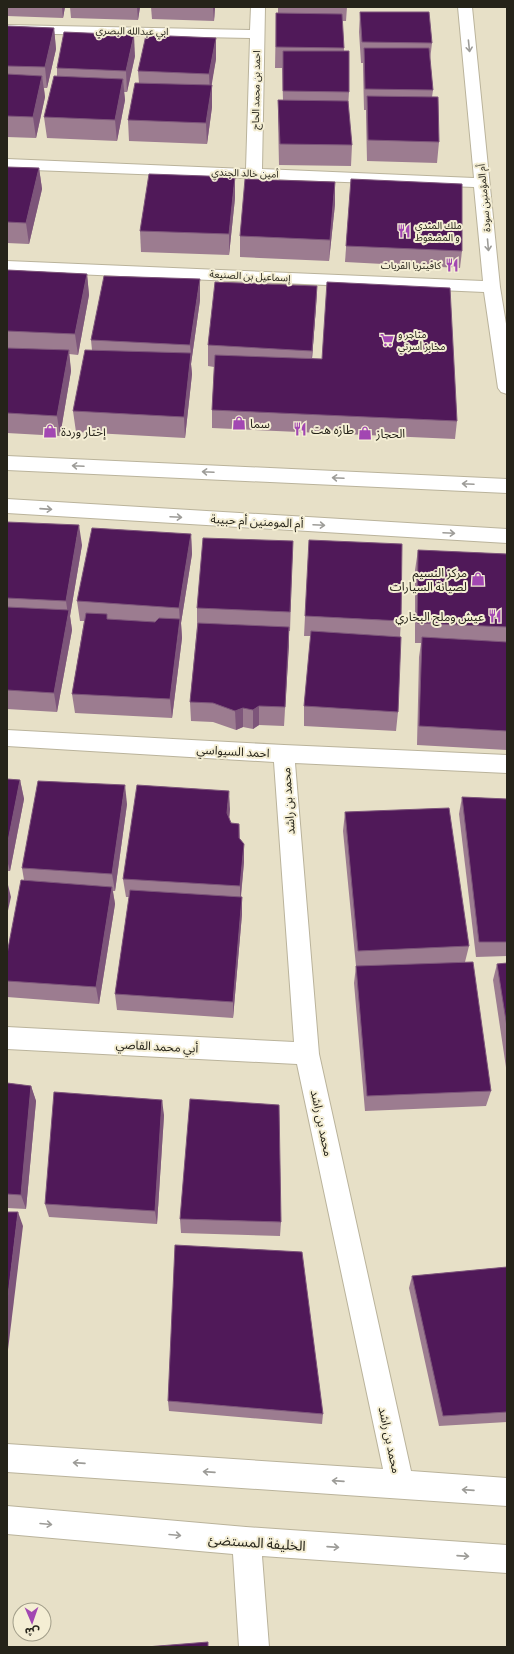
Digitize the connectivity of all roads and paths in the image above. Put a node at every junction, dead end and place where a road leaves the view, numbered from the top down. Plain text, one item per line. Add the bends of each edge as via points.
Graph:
1 (258, 7) edge
2 (465, 7) edge
3 (7, 29) edge
4 (257, 34) junction
5 (7, 164) edge
6 (254, 174) junction
7 (483, 183) junction
8 (7, 266) edge
9 (492, 288) junction
10 (507, 388) edge
11 (7, 463) edge
12 (507, 486) edge
13 (7, 506) edge
14 (507, 536) edge
15 (7, 738) edge
16 (284, 754) junction
17 (507, 764) edge
18 (7, 1038) edge
19 (307, 1054) junction
20 (7, 1458) edge
21 (400, 1485) junction
22 (507, 1492) edge
23 (7, 1520) edge
24 (246, 1542) junction
25 (507, 1560) edge
26 (254, 1647) edge

1 - 4 street, احمد بن محمد الحاج
2 -> 7 street, أم المؤمنين سودة
3 - 4 street, ابي عبدالله البصري
4 - 6 street, احمد بن محمد الحاج
5 - 6 street, أمين خالد الجندي
6 - 7 street, أمين خالد الجندي
7 -> 9 street, أم المؤمنين سودة
8 - 9 street, إسماعيل بن الصنيعة
9 - 10 street, أم المؤمنين سودة
12 -> 11 street
13 -> 14 street, أم المومنين أم حبيبة
15 - 16 street, احمد السيواسي
16 - 17 street, احمد السيواسي
16 - 19 street, محمد بن راشد
18 - 19 street, أبي محمد القاصي
19 - 21 street, محمد بن راشد
21 -> 20 street
22 -> 21 street
23 -> 24 street, الخليفة المستضئ
24 -> 25 street, الخليفة المستضئ
24 - 26 street

